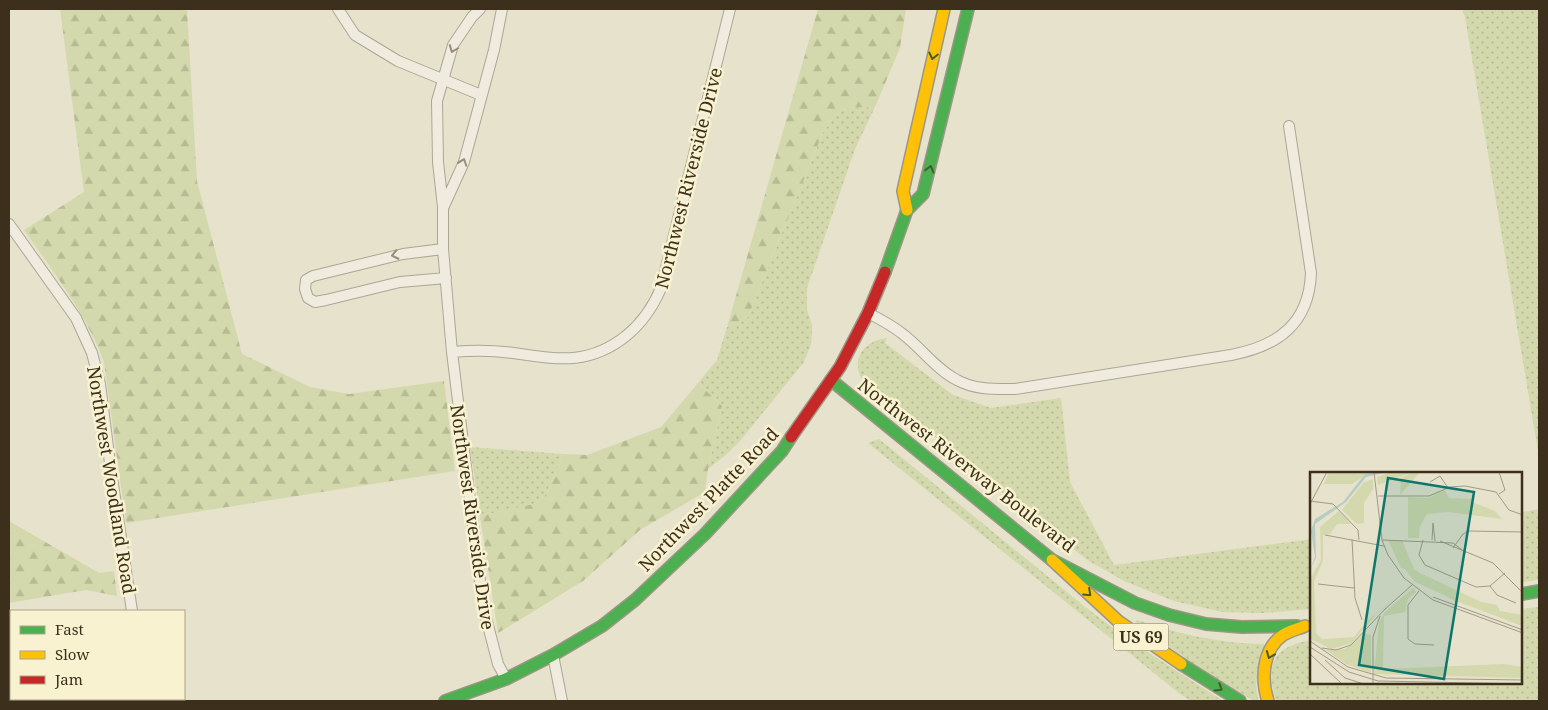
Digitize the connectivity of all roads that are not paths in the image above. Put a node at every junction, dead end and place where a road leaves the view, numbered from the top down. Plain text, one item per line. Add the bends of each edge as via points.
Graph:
1 (338, 9) edge
2 (480, 9) edge
3 (502, 9) edge
4 (730, 9) edge
5 (944, 9) edge
6 (968, 9) edge
7 (444, 79) junction
8 (481, 94) junction
9 (1289, 126) dead end
10 (444, 207) junction
11 (907, 210) junction
12 (9, 224) edge
13 (443, 249) junction
14 (446, 278) junction
15 (868, 312) junction
16 (452, 352) junction
17 (831, 380) junction
18 (1052, 560) junction
19 (1539, 591) edge
20 (1523, 594) edge
21 (132, 610) edge
22 (1309, 625) edge
23 (553, 656) junction
24 (506, 679) junction
25 (445, 701) edge
26 (562, 701) edge
27 (1240, 701) edge
28 (1268, 701) edge

1 - 7 street via 355,35 398,61
2 -> 7 street via 453,46
3 - 8 street
4 - 16 street, Northwest Riverside Drive via 662,288 645,317 615,344 596,354 578,358 560,359 476,349
5 -> 11 main road, Northwest Platte Road via 903,190
11 -> 6 main road, Northwest Platte Road via 923,194
7 - 8 street
7 - 10 street via 437,101 438,162
10 -> 8 street via 464,162
9 - 15 street via 1311,273 1306,300 1299,315 1272,342 1231,355 1015,389 996,389 976,387 957,380 904,335
10 - 13 street, Northwest Riverside Drive
11 - 15 main road, Northwest Platte Road
12 - 21 street, Northwest Woodland Road via 76,318 92,353 100,384
13 - 14 street, Northwest Riverside Drive
13 -> 14 street via 403,254 313,276 306,280 305,289 308,298 315,302 400,282
14 - 16 street, Northwest Riverside Drive
15 - 17 main road, Northwest Platte Road
16 - 24 street, Northwest Riverside Drive via 483,606 496,657
17 - 18 main road, Northwest Riverway Boulevard / US 69
17 - 23 main road, Northwest Platte Road via 782,451 705,534 622,611
18 - 22 main road, Northwest Riverway Boulevard / US 69 via 1135,603 1170,616 1242,628
18 -> 27 main road, US 69 via 1118,621
19 - 20 main road
22 -> 28 main road via 1282,635 1272,648 1264,673
23 - 24 main road, Northwest Platte Road
23 - 26 street
24 - 25 main road, Northwest Platte Road

